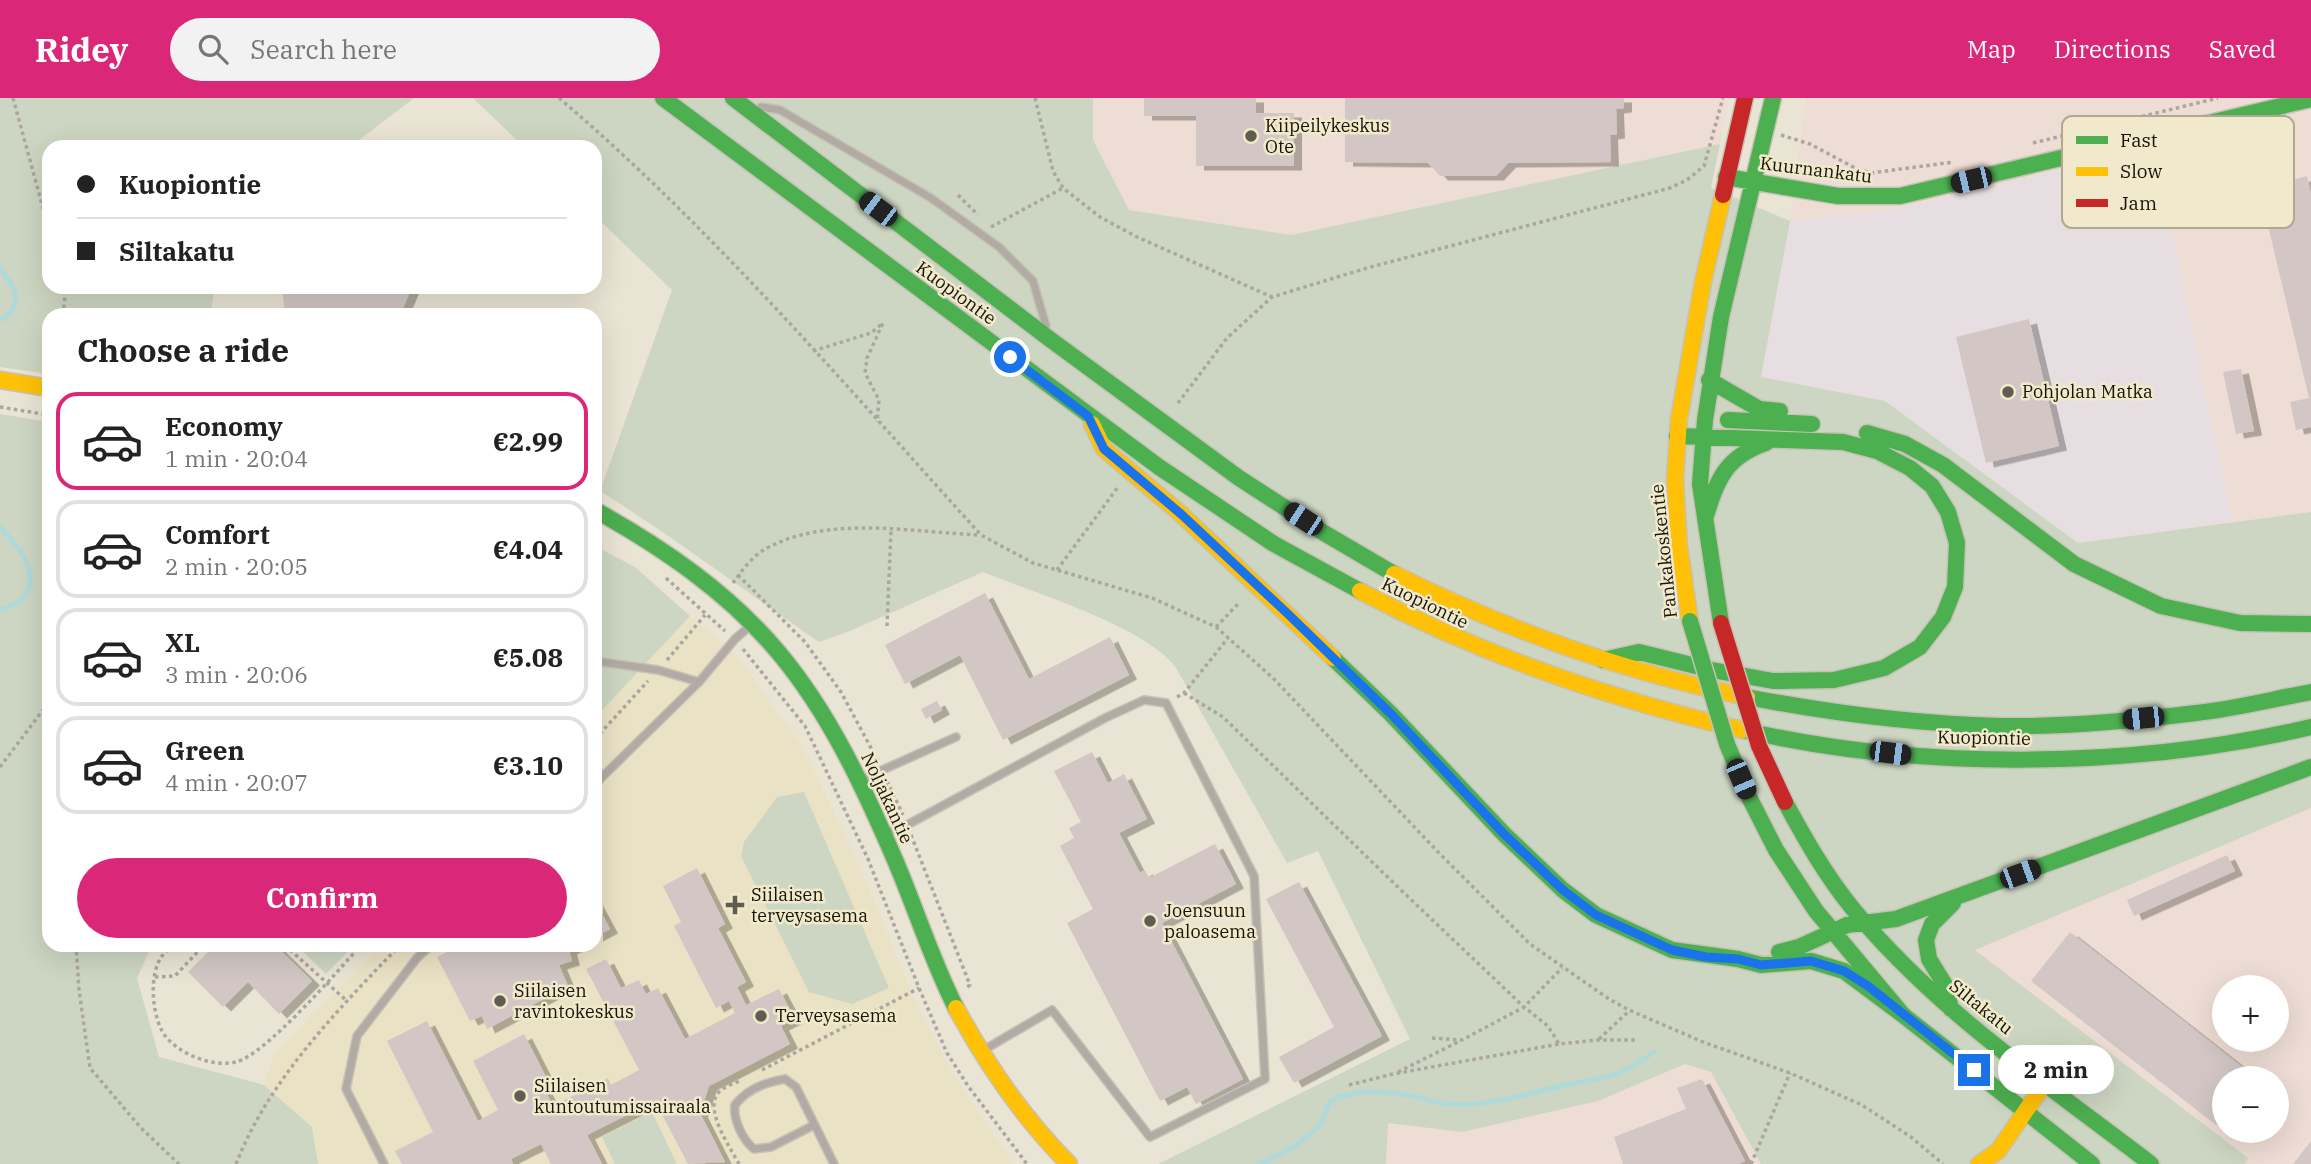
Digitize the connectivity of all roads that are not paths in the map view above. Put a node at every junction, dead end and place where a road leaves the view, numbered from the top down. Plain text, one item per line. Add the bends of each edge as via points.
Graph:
1 (663, 98) edge
2 (1745, 98) edge
3 (1773, 98) edge
4 (1780, 98) edge
5 (2311, 99) edge
6 (738, 101) edge
7 (2240, 116) edge
8 (1767, 126) junction
9 (2062, 158) edge
10 (1726, 177) junction
11 (1754, 182) junction
12 (1051, 340) junction
13 (0, 380) edge
14 (1709, 380) junction
15 (42, 387) edge
16 (1088, 416) junction
17 (1679, 419) junction
18 (1705, 419) junction
19 (1820, 425) junction
20 (1677, 436) junction
21 (1703, 437) junction
22 (1774, 441) junction
23 (602, 514) edge
24 (1704, 519) junction
25 (752, 624) junction
26 (2311, 624) edge
27 (1600, 660) junction
28 (602, 662) edge
29 (699, 682) junction
30 (2311, 692) edge
31 (2311, 727) edge
32 (956, 737) dead end
33 (2311, 767) edge
34 (602, 777) edge
35 (859, 781) junction
36 (884, 834) junction
37 (1969, 893) junction
38 (1862, 920) junction
39 (1832, 930) junction
40 (423, 952) edge
41 (1738, 959) junction
42 (1951, 1009) junction
43 (1903, 1015) junction
44 (982, 1051) junction
45 (2045, 1083) junction
46 (2026, 1112) junction
47 (814, 1125) junction
48 (1065, 1163) edge
49 (384, 1164) edge
50 (834, 1164) edge
51 (1979, 1164) edge
52 (2092, 1164) edge
53 (2151, 1164) edge

1 - 16 main road, Kuopiontie
2 - 10 main road, Pankakoskentie
3 - 8 main road
4 - 8 lane
5 - 7 main road, Kuurnankatu
6 - 12 main road, Kuopiontie
6 - 12 lane via 780,110 932,198 999,247 1033,281
8 - 11 main road
9 - 11 main road, Kuurnankatu via 1900,197 1838,196
10 - 11 main road, Kuurnankatu
10 - 17 main road, Pankakoskentie
11 - 14 main road
12 - 27 main road, Kuopiontie via 1239,478 1324,533 1480,615
13 - 15 main road
14 - 18 main road
14 - 19 main road via 1759,408 1803,414
16 - 31 main road, Kuopiontie via 1221,510 1381,603 1480,650 1588,691 1681,718 1789,741 1915,756 1999,759 2093,757 2200,747
16 - 41 main road via 1104,449 1288,614 1563,890 1596,915 1672,950
17 - 18 main road
17 - 20 main road, Pankakoskentie
18 - 19 main road
18 - 21 main road
19 - 26 main road via 1905,444 1943,465 2074,564 2161,606 2240,623
20 - 21 main road
20 - 39 main road, Pankakoskentie, bridge via 1679,546 1690,621 1727,744 1776,850
21 - 22 main road
21 - 24 main road via 1700,484
22 - 24 main road via 1746,448 1729,463
22 - 27 main road via 1843,442 1877,451 1932,486 1948,512 1957,543 1955,587 1943,617 1920,647 1884,668 1835,680 1773,681 1639,652
23 - 25 main road, Noljakantie via 689,568
24 - 38 main road, bridge via 1721,623 1759,746 1818,861
25 - 29 lane
25 - 35 main road, Noljakantie via 797,677
27 - 30 main road, Kuopiontie via 1683,684 1794,706 2001,726 2198,713
28 - 29 lane
29 - 34 lane
32 - 35 lane
33 - 37 main road
35 - 36 main road, Noljakantie
36 - 44 main road, Noljakantie via 950,996
36 - 44 lane via 1144,700 1166,703 1254,876 1265,1079 1150,1137 1052,1010
37 - 38 main road via 1896,919
37 - 42 main road via 1939,912 1927,928 1926,949 1944,983
38 - 39 main road
38 - 42 main road, Siltakatu
39 - 41 main road via 1789,951
39 - 43 main road
40 - 49 lane via 358,1036 346,1089
41 - 43 main road via 1761,965 1811,961 1844,971
42 - 45 main road, Siltakatu
43 - 46 main road
44 - 48 main road, Noljakantie
45 - 46 main road
45 - 53 main road, Siltakatu
46 - 51 main road via 1998,1151
46 - 52 main road
47 - 47 lane via 796,1087 785,1079 768,1082 735,1105 735,1119 754,1149 771,1147
47 - 50 lane

